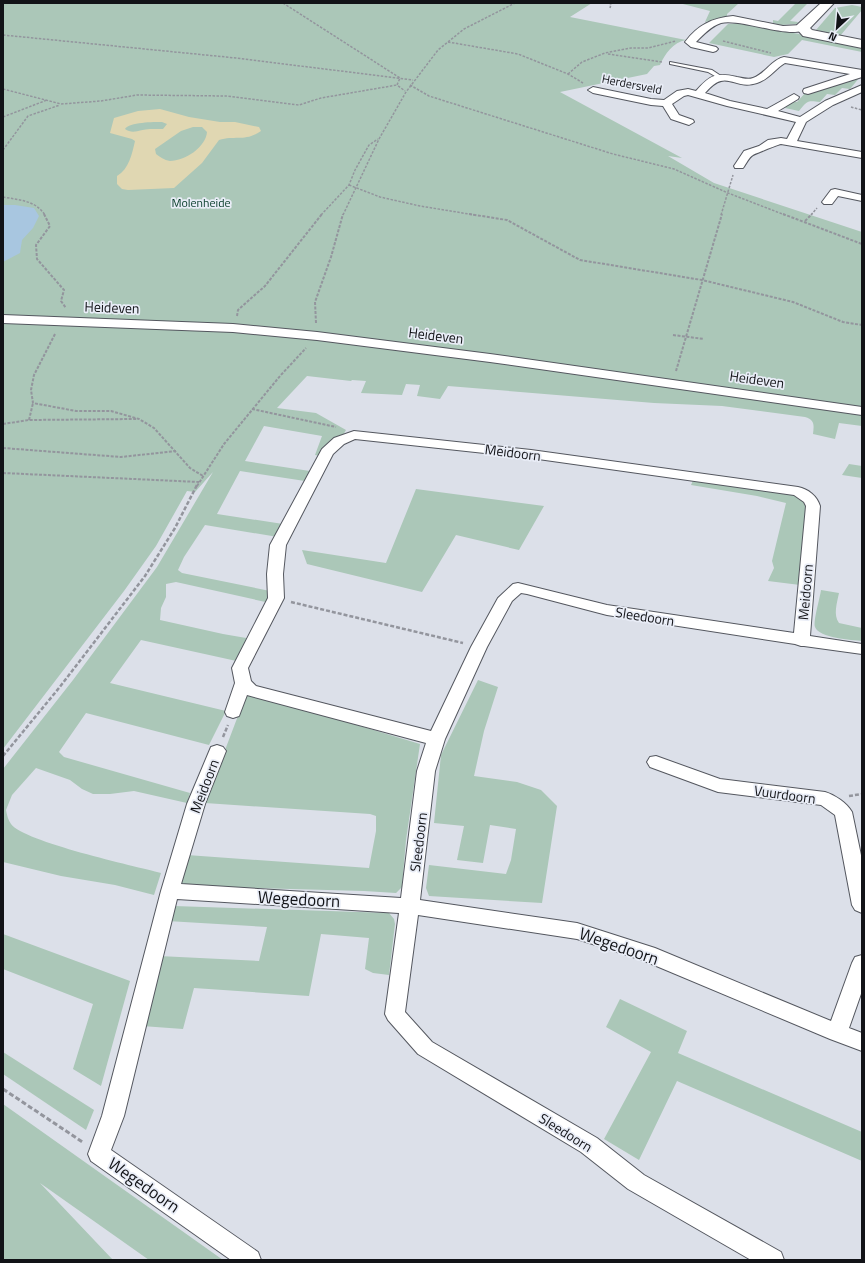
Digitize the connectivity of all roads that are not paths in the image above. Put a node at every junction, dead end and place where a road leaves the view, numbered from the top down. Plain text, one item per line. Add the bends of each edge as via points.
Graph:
1 (828, 3) edge
2 (802, 28) junction
3 (862, 44) edge
4 (713, 49) dead end
5 (672, 63) road end
6 (862, 73) edge
7 (722, 78) junction
8 (862, 88) edge
9 (593, 90) road end
10 (808, 91) dead end
11 (698, 94) junction
12 (794, 97) dead end
13 (666, 103) junction
14 (768, 113) junction
15 (802, 120) junction
16 (689, 122) dead end
17 (791, 141) junction
18 (862, 155) edge
19 (736, 170) road end
20 (860, 196) edge
21 (828, 202) dead end
22 (3, 319) edge
23 (862, 411) edge
24 (800, 641) junction
25 (862, 649) edge
26 (243, 683) junction
27 (233, 712) road end
28 (436, 739) junction
29 (218, 751) road end
30 (656, 762) dead end
31 (170, 891) junction
32 (862, 905) edge
33 (410, 906) junction
34 (862, 963) edge
35 (838, 1033) junction
36 (862, 1042) edge
37 (250, 1260) edge
38 (773, 1260) edge

1 - 2 street
2 - 3 street via 808,33
2 - 4 street via 783,29 733,19 717,21 690,42
5 - 7 lane via 710,71
6 - 7 street via 784,60 757,80 747,82
6 - 10 street
7 - 11 street via 714,79
8 - 15 street via 829,103
9 - 13 street, Herdersveld
11 - 13 street, Herdersveld via 681,93
11 - 14 street, Herdersveld
12 - 14 street
13 - 16 street, Herdersveld via 674,117
14 - 15 street, Herdersveld
15 - 17 street
17 - 18 street
17 - 19 street via 772,142 748,153
20 - 21 street via 835,192
22 - 23 street, Heideven via 233,328 317,336
24 - 25 street, Sleedoorn
24 - 26 street, Meidoorn via 814,506 811,500 798,492 531,454 354,435 339,441 327,452 278,545 276,598 240,668
24 - 28 street, Sleedoorn via 607,610 518,588 506,598 479,647
26 - 27 street
26 - 28 street via 250,690
28 - 33 street, Sleedoorn via 426,771
29 - 31 street, Meidoorn via 196,804
30 - 32 street, Vuurdoorn via 718,785 825,799 843,812
31 - 33 street, Wegedoorn
31 - 37 street, Wegedoorn via 113,1116 99,1154
33 - 35 street, Wegedoorn via 577,931 648,954
33 - 38 street, Sleedoorn via 395,1014 425,1048 589,1144 636,1182
34 - 35 street
35 - 36 street, Wegedoorn

